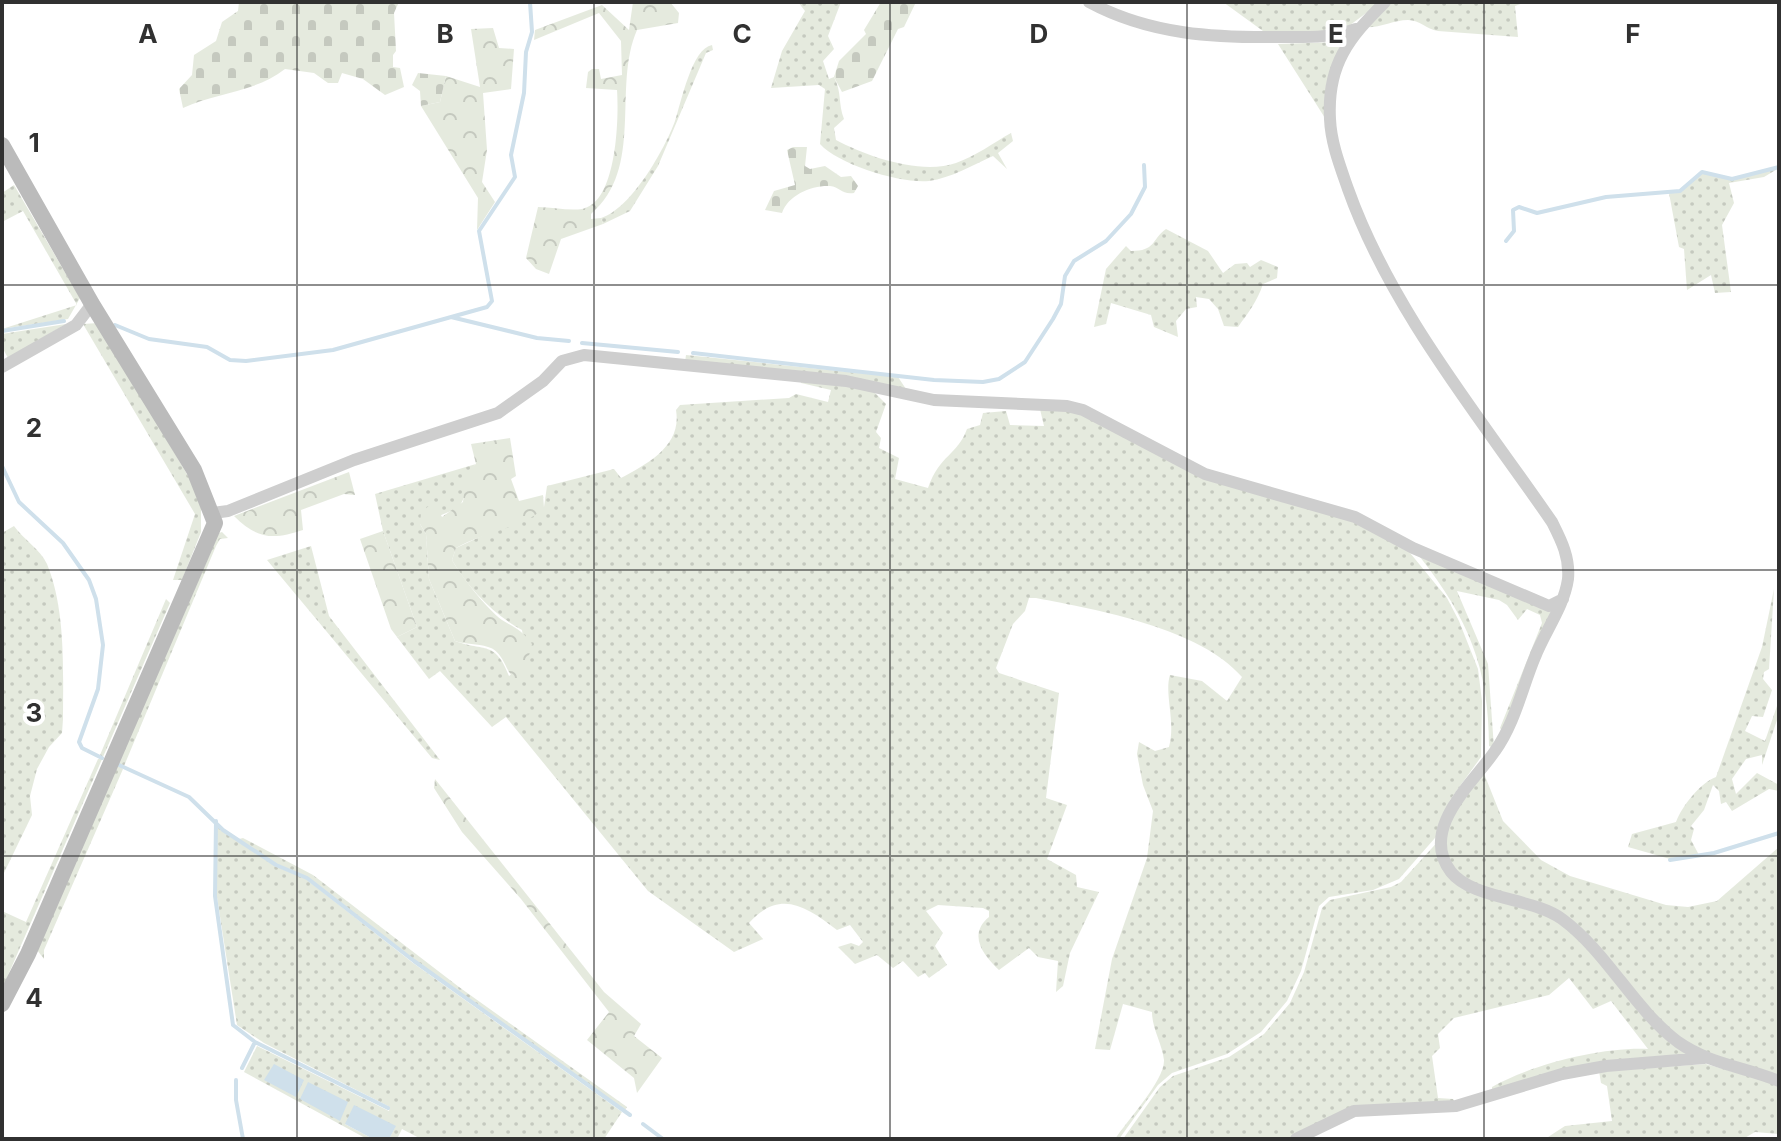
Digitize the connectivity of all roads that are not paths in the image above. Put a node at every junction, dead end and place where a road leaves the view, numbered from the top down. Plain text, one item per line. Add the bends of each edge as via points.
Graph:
1 (1089, 2) edge
2 (1385, 2) edge
3 (1356, 29) junction
4 (2, 145) edge
5 (92, 304) junction
6 (2, 367) edge
7 (213, 513) junction
8 (1563, 599) junction
9 (2, 1004) edge
10 (1704, 1058) junction
11 (1779, 1081) edge
12 (1296, 1139) edge

1 - 3 street via 1135,23 1200,35 1324,38
2 - 3 street
3 - 8 street via 1339,62 1330,119 1334,151 1356,212 1424,337 1552,522 1568,562
4 - 5 main road
5 - 6 street via 76,325
5 - 7 main road via 194,470
7 - 8 street via 498,413 562,361 584,355 831,379 934,400 1067,406 1205,474 1355,517 1549,606
7 - 9 main road via 215,523 202,555
8 - 10 street via 1507,732 1449,809 1446,863 1467,884 1563,919 1657,1023
10 - 11 street
10 - 12 street via 1562,1074 1456,1106 1354,1111

